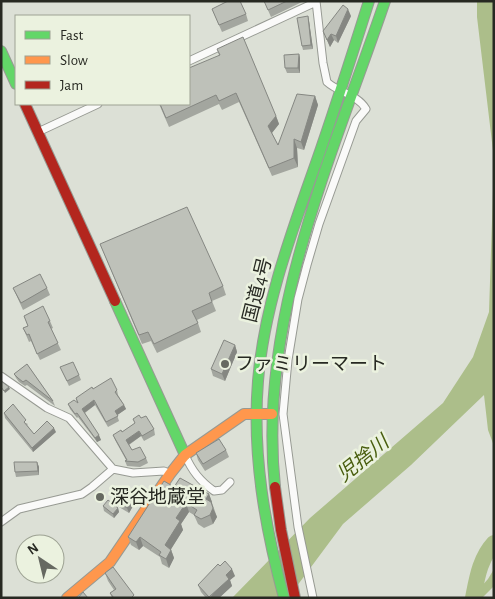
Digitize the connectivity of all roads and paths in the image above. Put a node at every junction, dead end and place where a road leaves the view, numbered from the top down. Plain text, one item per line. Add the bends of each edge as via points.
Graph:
1 (369, 1) edge
2 (385, 1) edge
3 (316, 2) edge
4 (1, 51) edge
5 (190, 61) edge
6 (15, 82) edge
7 (341, 91) junction
8 (352, 96) junction
9 (25, 105) edge
10 (96, 105) edge
11 (38, 132) junction
12 (1, 376) edge
13 (257, 414) junction
14 (272, 414) junction
15 (185, 455) junction
16 (113, 469) junction
17 (170, 474) junction
18 (230, 482) dead end
19 (1, 522) edge
20 (312, 594) edge
21 (67, 598) edge
22 (284, 598) edge
23 (295, 598) edge

1 - 7 main road, 国道4号
2 - 8 main road, 国道4号
3 - 5 street
3 - 7 street via 328,82
4 - 6 main road
7 - 8 street
7 - 13 main road, 国道4号 via 280,270 268,316 258,381
8 - 14 main road, 国道4号 via 298,259 279,350
8 - 20 street via 366,109 356,121 319,224 298,299 283,414 298,526
9 - 11 main road
10 - 11 street
11 - 15 main road
12 - 16 street via 47,408 69,418
13 - 14 main road
13 - 15 main road via 238,417
13 - 22 main road, 国道4号 via 260,479
14 - 23 main road, 国道4号 via 276,496
15 - 17 main road
15 - 18 street via 202,483 214,491 222,490
16 - 17 street
16 - 19 street via 82,494 19,509
17 - 21 main road via 110,562

